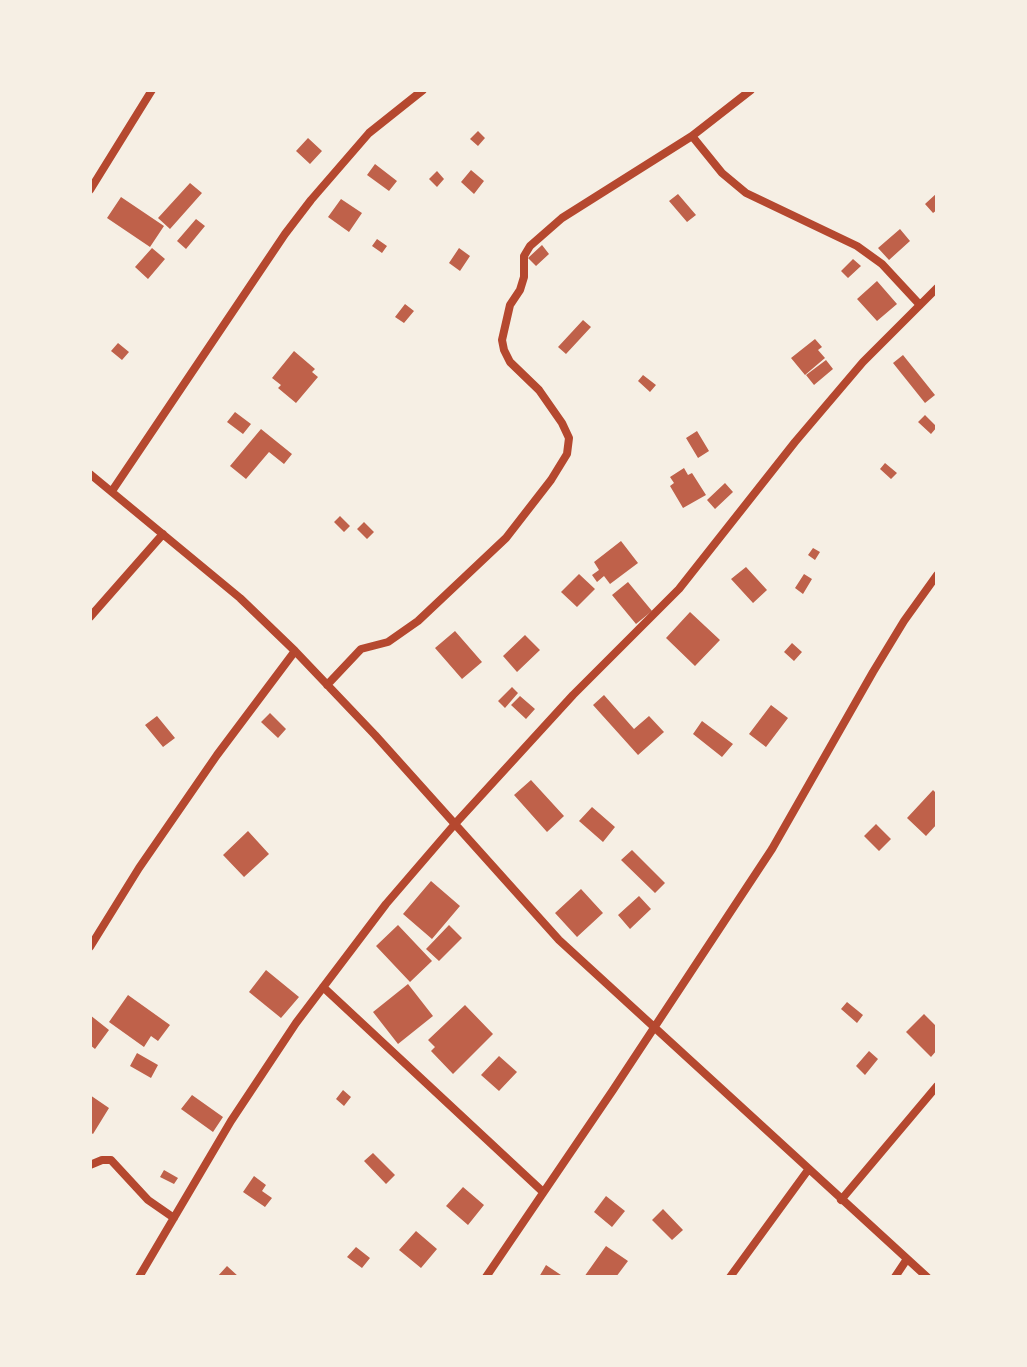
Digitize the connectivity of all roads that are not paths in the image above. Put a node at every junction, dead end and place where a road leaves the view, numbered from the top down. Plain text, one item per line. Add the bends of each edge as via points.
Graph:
1 (152, 90) edge
2 (423, 90) edge
3 (751, 90) edge
4 (692, 136) junction
5 (90, 190) edge
6 (937, 288) edge
7 (920, 305) junction
8 (90, 474) edge
9 (112, 491) junction
10 (163, 534) junction
11 (937, 575) edge
12 (90, 617) edge
13 (295, 651) junction
14 (327, 685) junction
15 (454, 825) junction
16 (90, 947) edge
17 (323, 987) junction
18 (652, 1027) junction
19 (937, 1086) edge
20 (90, 1165) edge
21 (808, 1170) junction
22 (542, 1191) junction
23 (841, 1200) junction
24 (174, 1218) junction
25 (907, 1259) junction
26 (139, 1277) edge
27 (486, 1277) edge
28 (730, 1277) edge
29 (895, 1277) edge
30 (927, 1277) edge

1 - 5 street
2 - 9 street via 369,133 311,200
3 - 4 street
4 - 7 street via 746,193 857,246
4 - 14 street via 562,218 524,256 524,277 510,305 504,350 562,423 569,438 567,454 506,538 418,621 388,642 361,649
6 - 7 street
7 - 15 street via 795,442 679,589
8 - 9 street
9 - 10 street
10 - 12 street
10 - 13 street
11 - 18 street via 881,660 772,849
13 - 14 street
13 - 16 street via 217,755
14 - 15 street
15 - 17 street
15 - 18 street via 559,940
17 - 22 street
17 - 24 street via 231,1121
18 - 21 street
18 - 22 street
19 - 23 street
20 - 24 street via 111,1160 148,1200
21 - 23 street
21 - 28 street
22 - 27 street
23 - 25 street
24 - 26 street
25 - 29 street
25 - 30 street

